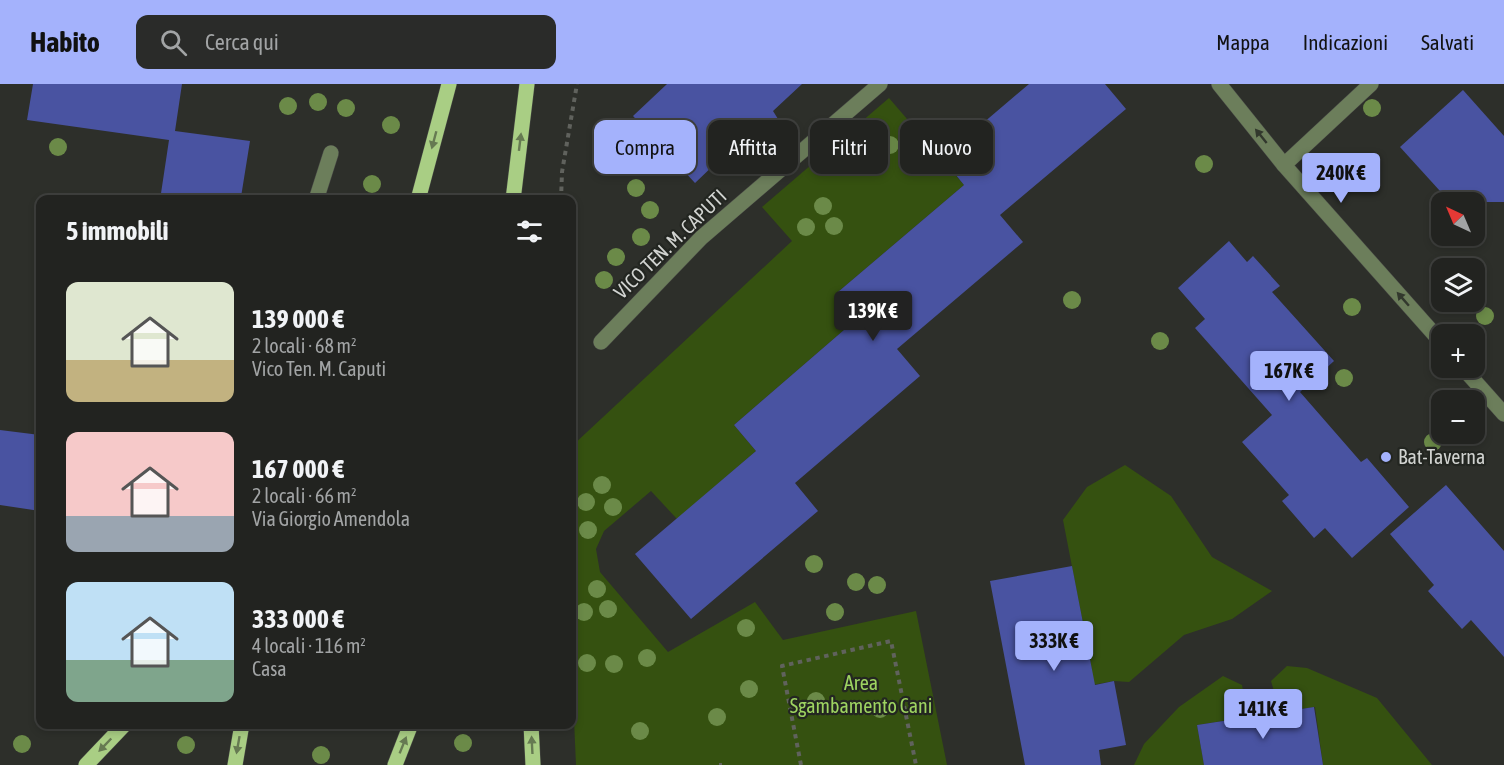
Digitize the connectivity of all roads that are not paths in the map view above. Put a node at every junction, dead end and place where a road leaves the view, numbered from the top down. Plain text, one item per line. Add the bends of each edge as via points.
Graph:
1 (449, 84) edge
2 (527, 84) edge
3 (880, 84) edge
4 (1219, 84) edge
5 (1371, 84) edge
6 (331, 153) dead end
7 (1284, 165) junction
8 (318, 195) edge
9 (419, 195) edge
10 (514, 195) edge
11 (1431, 331) edge
12 (601, 342) dead end
13 (1472, 378) edge
14 (1504, 414) edge
15 (120, 729) edge
16 (241, 729) edge
17 (409, 729) edge
18 (531, 729) edge
19 (86, 765) edge
20 (235, 765) edge
21 (395, 765) edge
22 (533, 765) edge

1 -> 9 main road
10 -> 2 main road
3 - 12 street, VICO TEN. M. CAPUTI via 701,238
7 -> 4 street
5 - 7 street
6 - 8 street
11 -> 7 street
13 - 14 street
15 -> 19 main road
16 -> 20 main road
21 -> 17 main road
22 -> 18 main road

